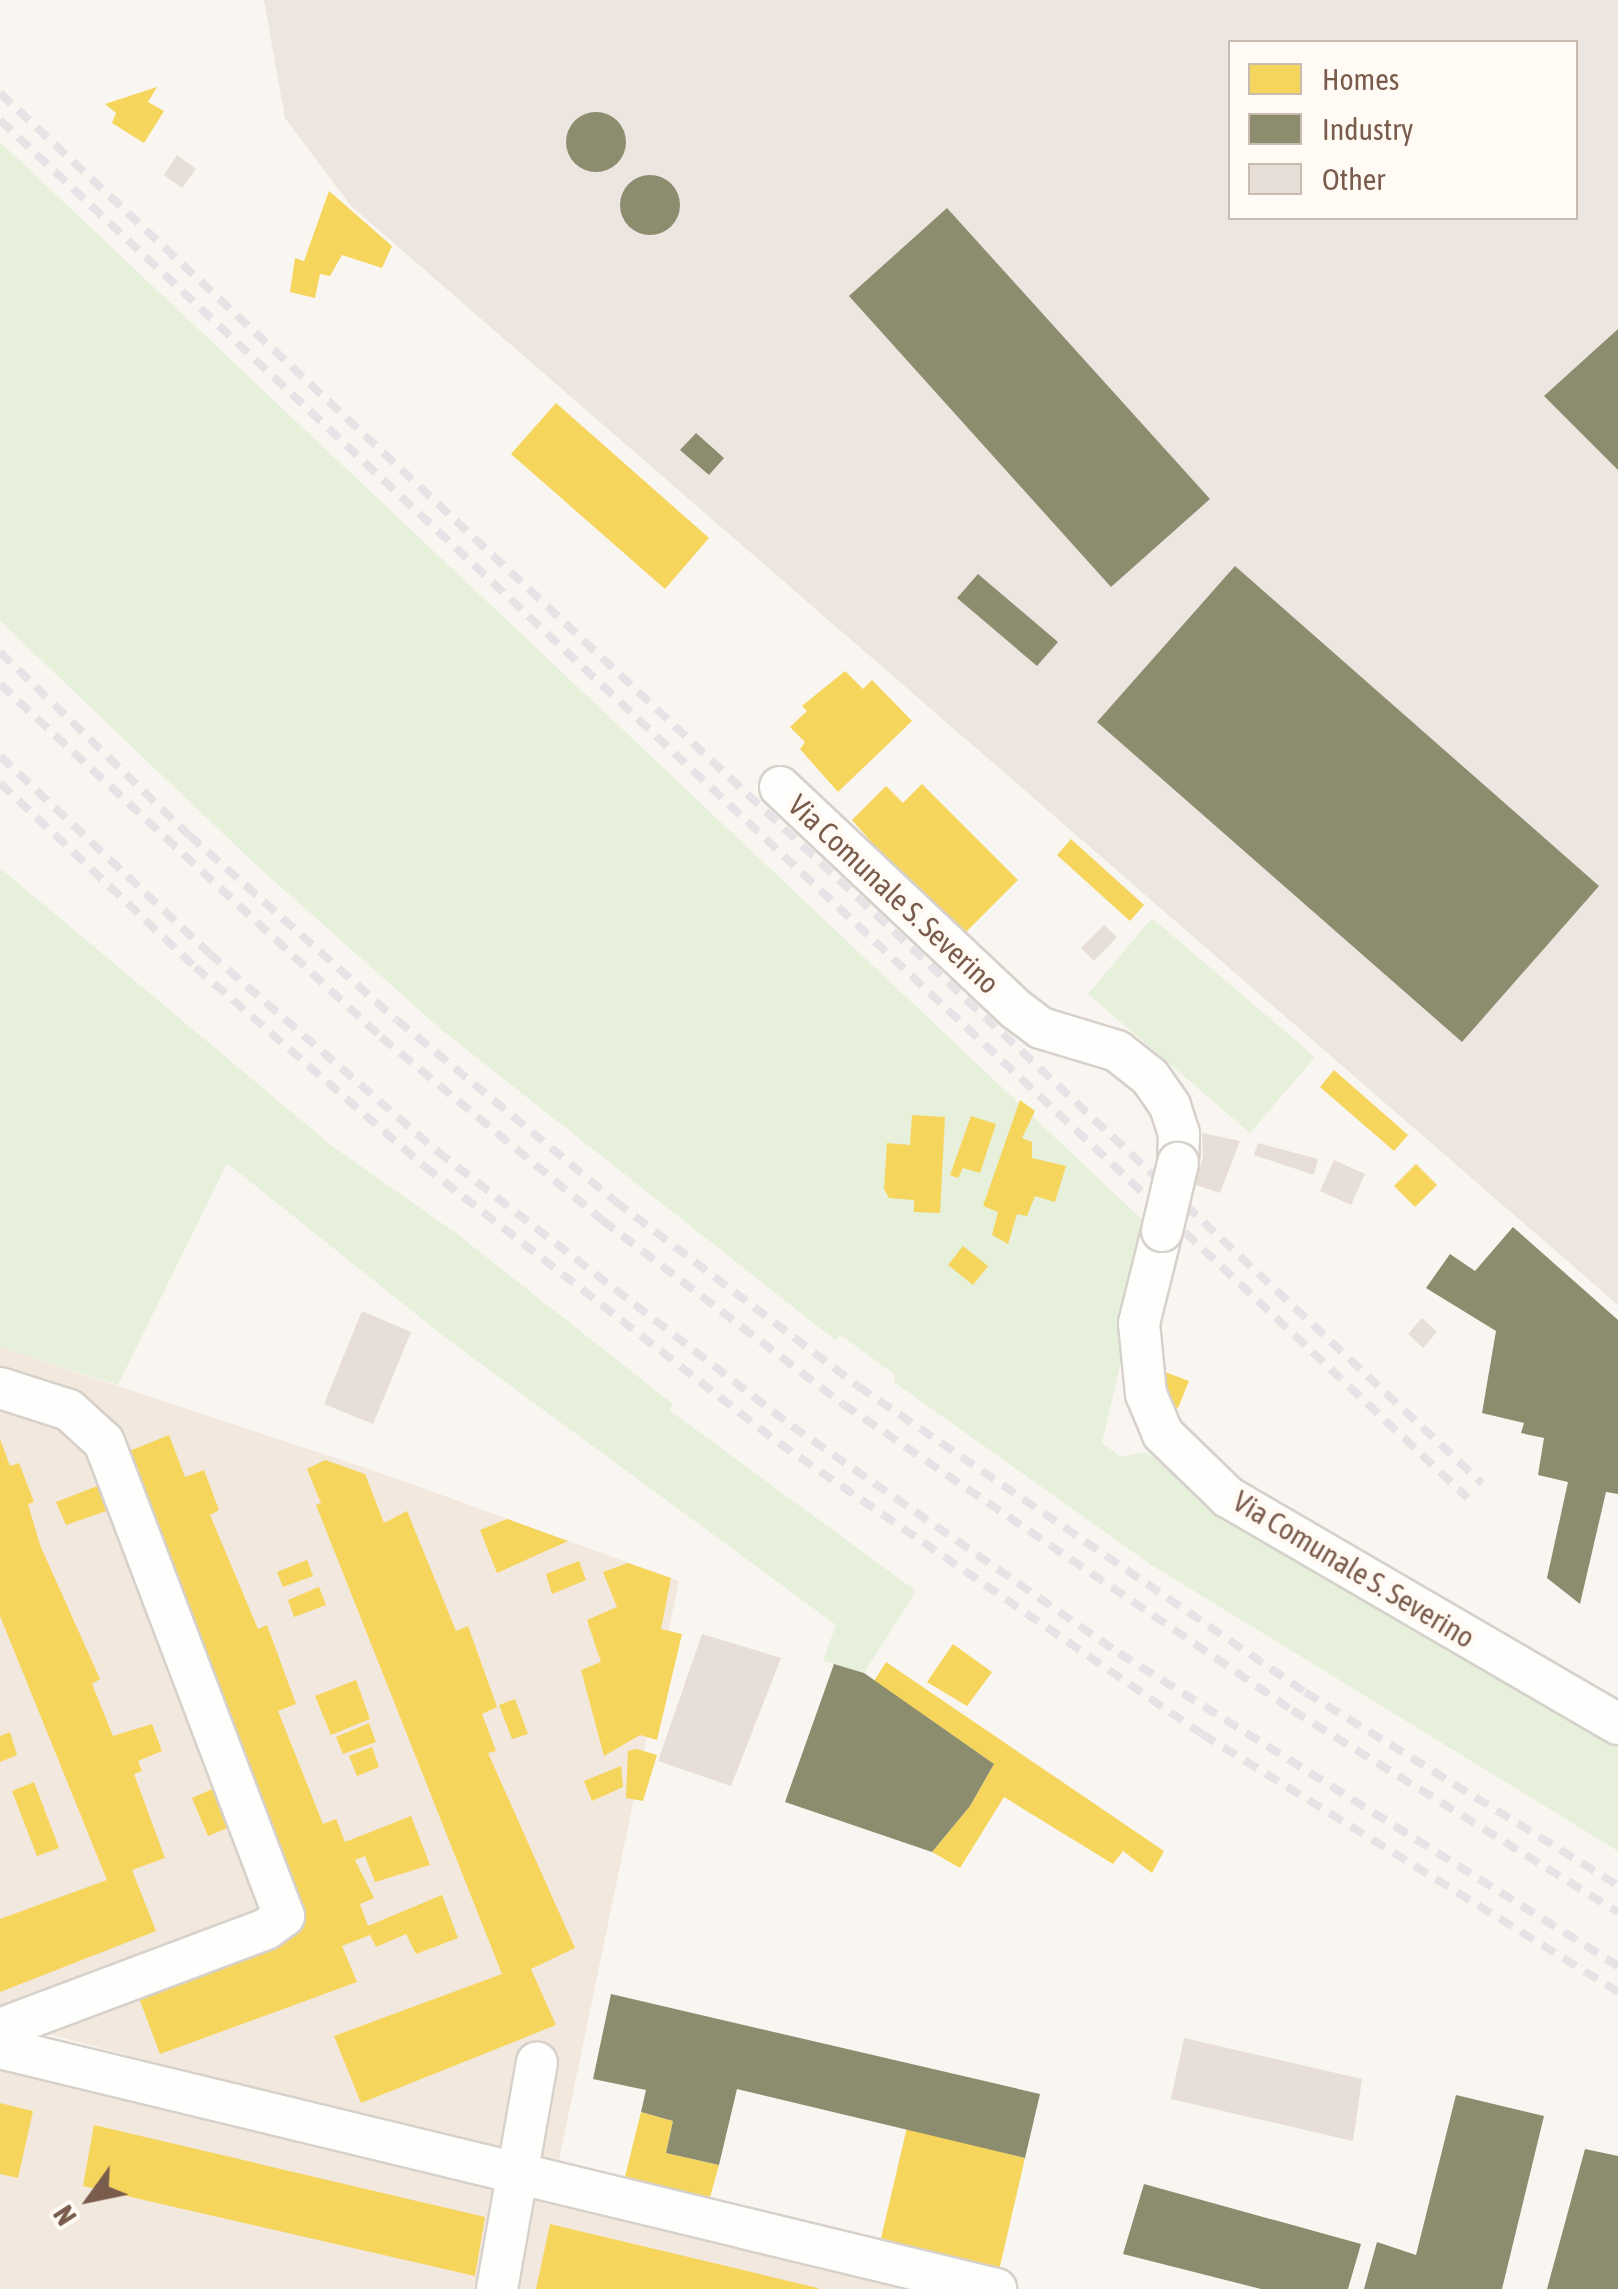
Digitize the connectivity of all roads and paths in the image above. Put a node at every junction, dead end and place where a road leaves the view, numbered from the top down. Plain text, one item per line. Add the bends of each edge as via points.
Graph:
1 (780, 787) dead end
2 (0, 1388) edge
3 (1618, 1724) edge
4 (0, 2029) edge
5 (0, 2048) edge
6 (538, 2063) dead end
7 (514, 2175) junction
8 (497, 2289) edge
9 (996, 2289) edge

1 - 3 street, Via Comunale S. Severino, bridge via 1017,1010 1042,1028 1117,1051 1150,1076 1170,1106 1179,1134 1178,1163 1140,1323 1146,1394 1162,1434 1228,1497
2 - 4 street via 68,1410 104,1442 284,1916 266,1929
5 - 7 street
6 - 7 street
7 - 8 street
7 - 9 street

